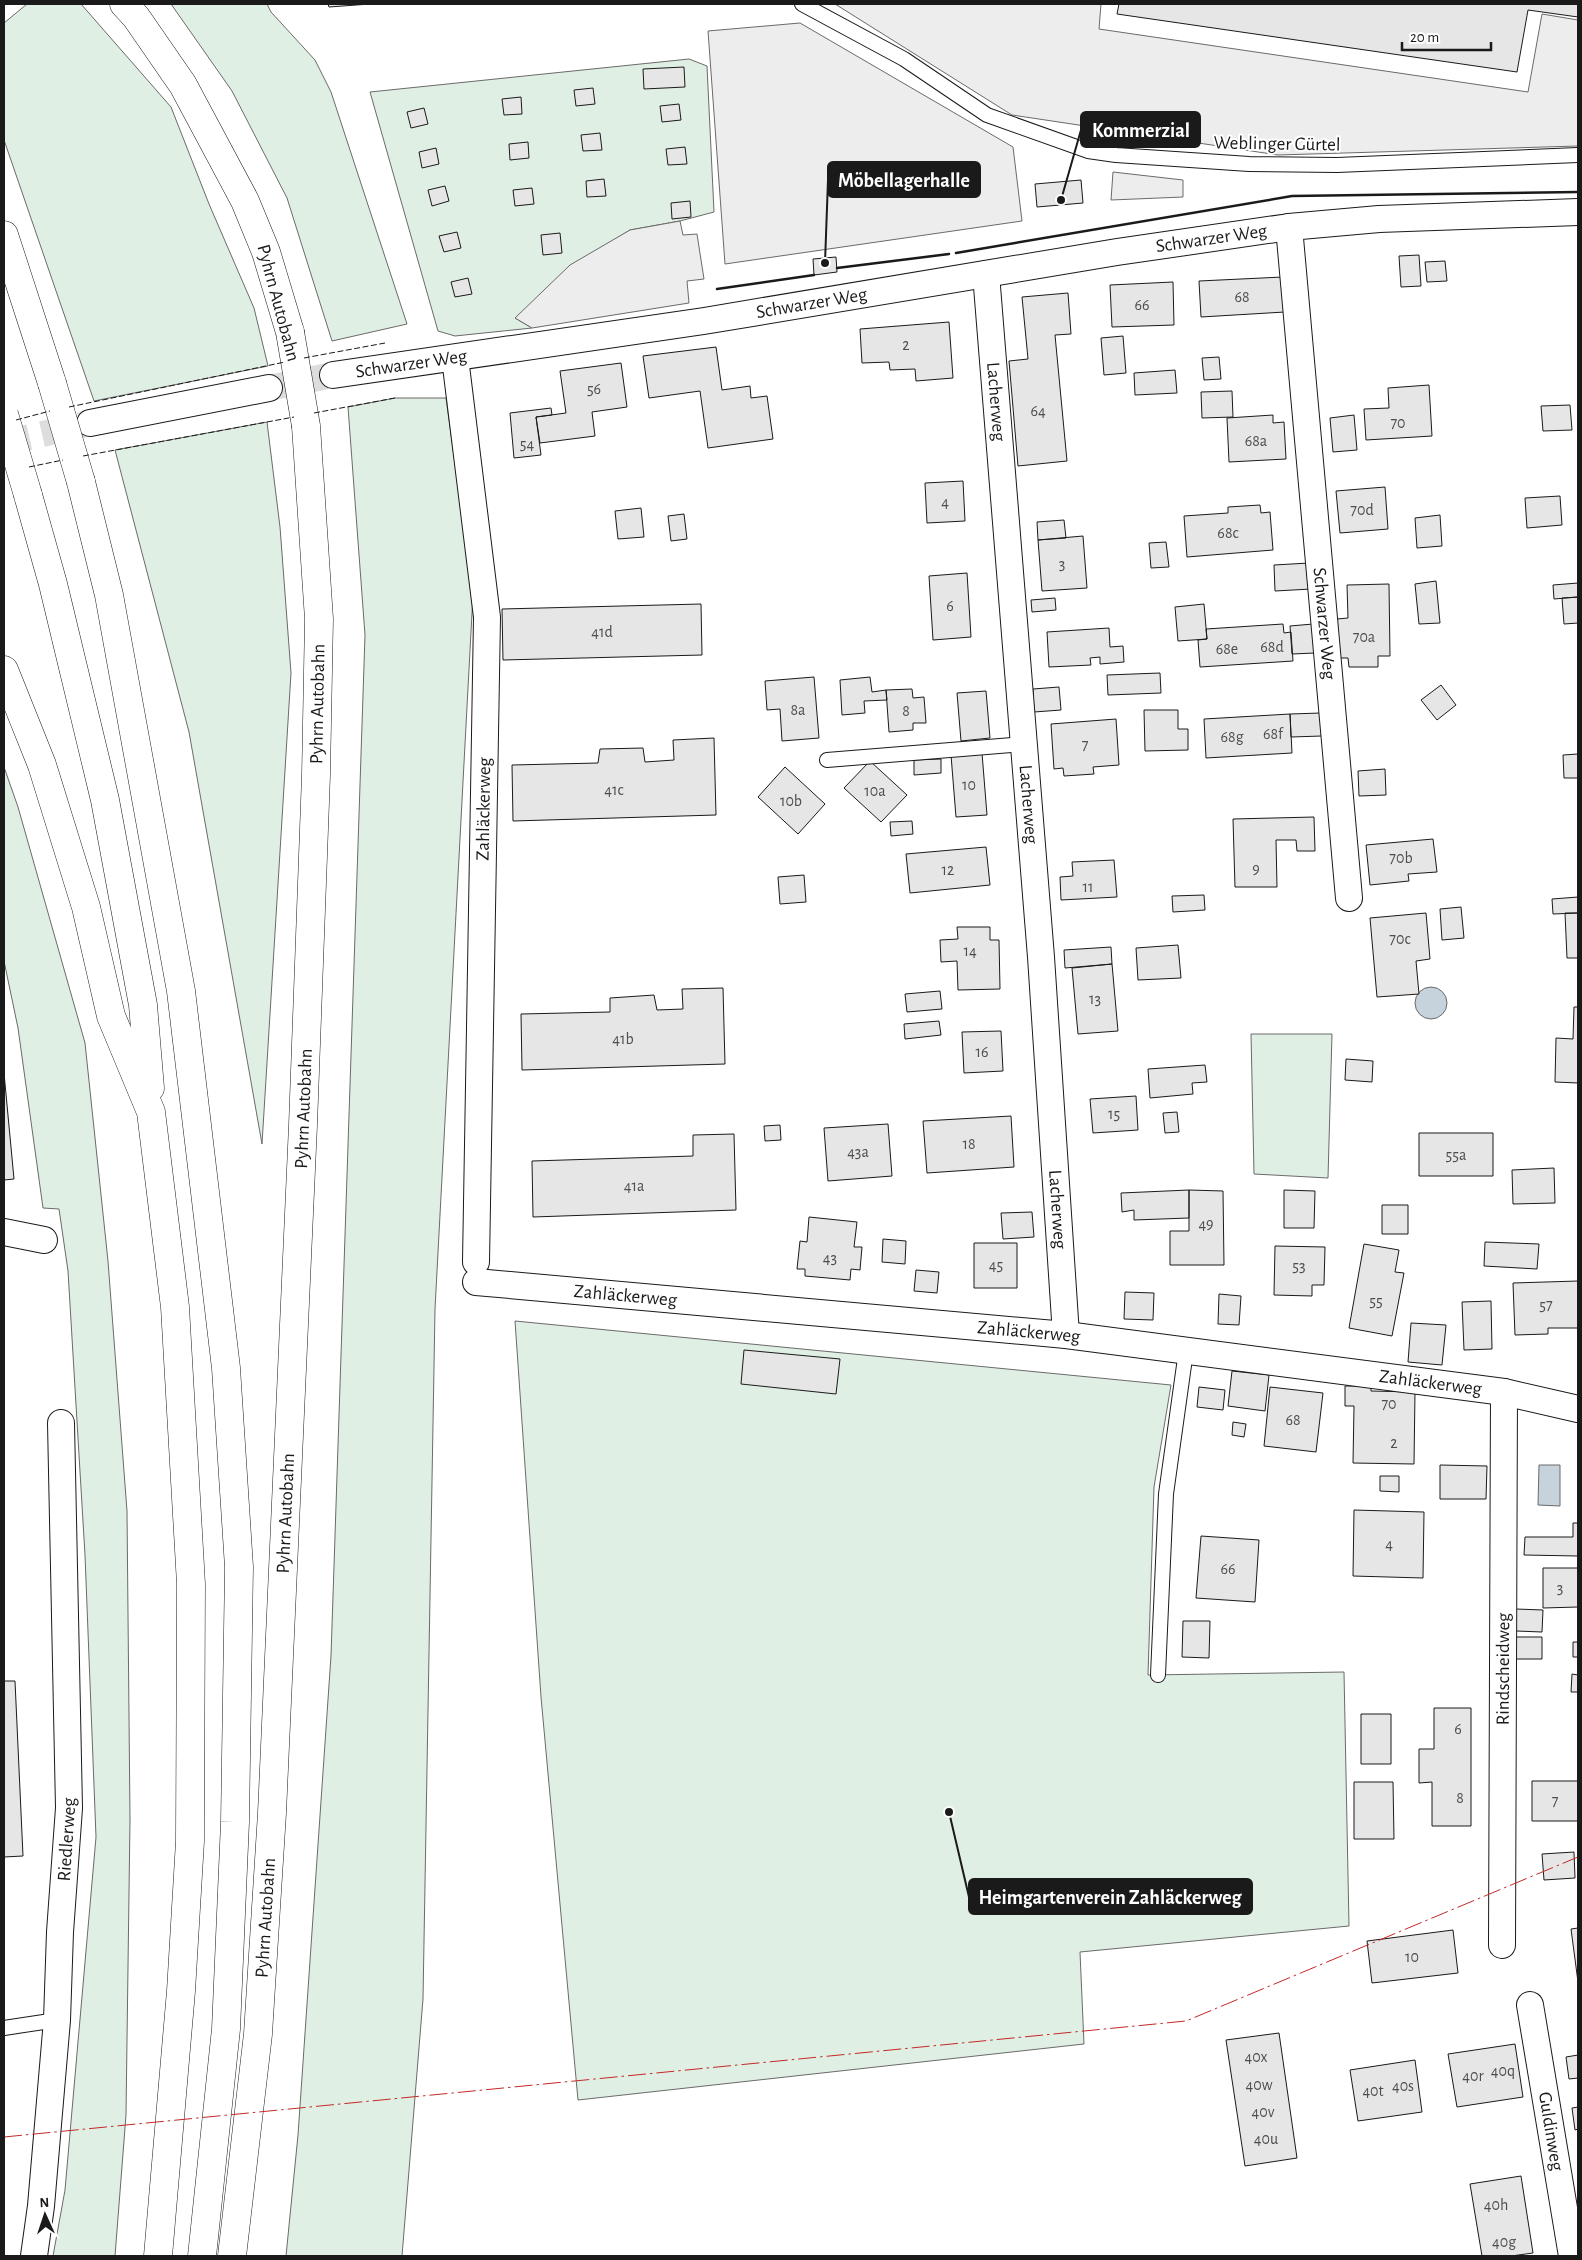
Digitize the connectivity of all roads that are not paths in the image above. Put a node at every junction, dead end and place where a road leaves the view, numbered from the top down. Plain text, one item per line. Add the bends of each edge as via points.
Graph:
1 (124, 4) edge
2 (802, 4) edge
3 (1578, 155) edge
4 (1578, 212) edge
5 (1289, 227) junction
6 (4, 235) edge
7 (986, 274) junction
8 (455, 358) junction
9 (333, 375) tunnel mouth
10 (269, 388) tunnel mouth
11 (4, 414) edge
12 (90, 423) tunnel mouth
13 (4, 670) edge
14 (1023, 744) junction
15 (827, 760) dead end
16 (1349, 898) dead end
17 (152, 1112) junction
18 (4, 1232) edge
19 (44, 1240) dead end
20 (1066, 1335) junction
21 (1186, 1351) junction
22 (1504, 1392) junction
23 (1578, 1409) edge
24 (61, 1423) dead end
25 (1158, 1675) dead end
26 (1502, 1945) dead end
27 (1530, 2005) dead end
28 (57, 2020) junction
29 (4, 2028) edge
30 (34, 2256) edge
31 (158, 2256) edge
32 (202, 2256) edge
33 (232, 2256) edge
34 (1572, 2256) edge

1 - 33 highway, Pyhrn Autobahn, bridge via 183,85 245,201 266,252 290,332 306,426 319,619 302,1134 272,1813 259,2024
2 - 3 lane, Weblinger Gürtel via 904,59 987,115 1088,151 1249,164 1337,165
4 - 5 street, Schwarzer Weg via 1388,219
5 - 7 street, Schwarzer Weg
5 - 16 street, Schwarzer Weg
6 - 32 highway, bridge via 81,482 109,595 181,991 227,1378 239,1567 235,1822 226,2029
7 - 8 street, Schwarzer Weg
7 - 14 street, Lacherweg
8 - 9 street, Schwarzer Weg
8 - 20 street, Zahläckerweg via 487,616 476,1272
10 - 12 street
11 - 17 highway, bridge via 53,584 104,800 143,1005
13 - 17 highway via 42,765 86,907 110,1016
14 - 15 lane
14 - 20 street, Lacherweg
17 - 31 highway via 175,1307 191,1584 190,1841 181,1991
18 - 19 street
20 - 21 street, Zahläckerweg
21 - 22 street, Zahläckerweg
21 - 25 lane via 1166,1494
22 - 23 street, Zahläckerweg
22 - 26 street, Rindscheidweg
24 - 28 street, Riedlerweg via 69,1808
27 - 34 street, Guldinweg
28 - 29 lane
28 - 30 street, Riedlerweg

